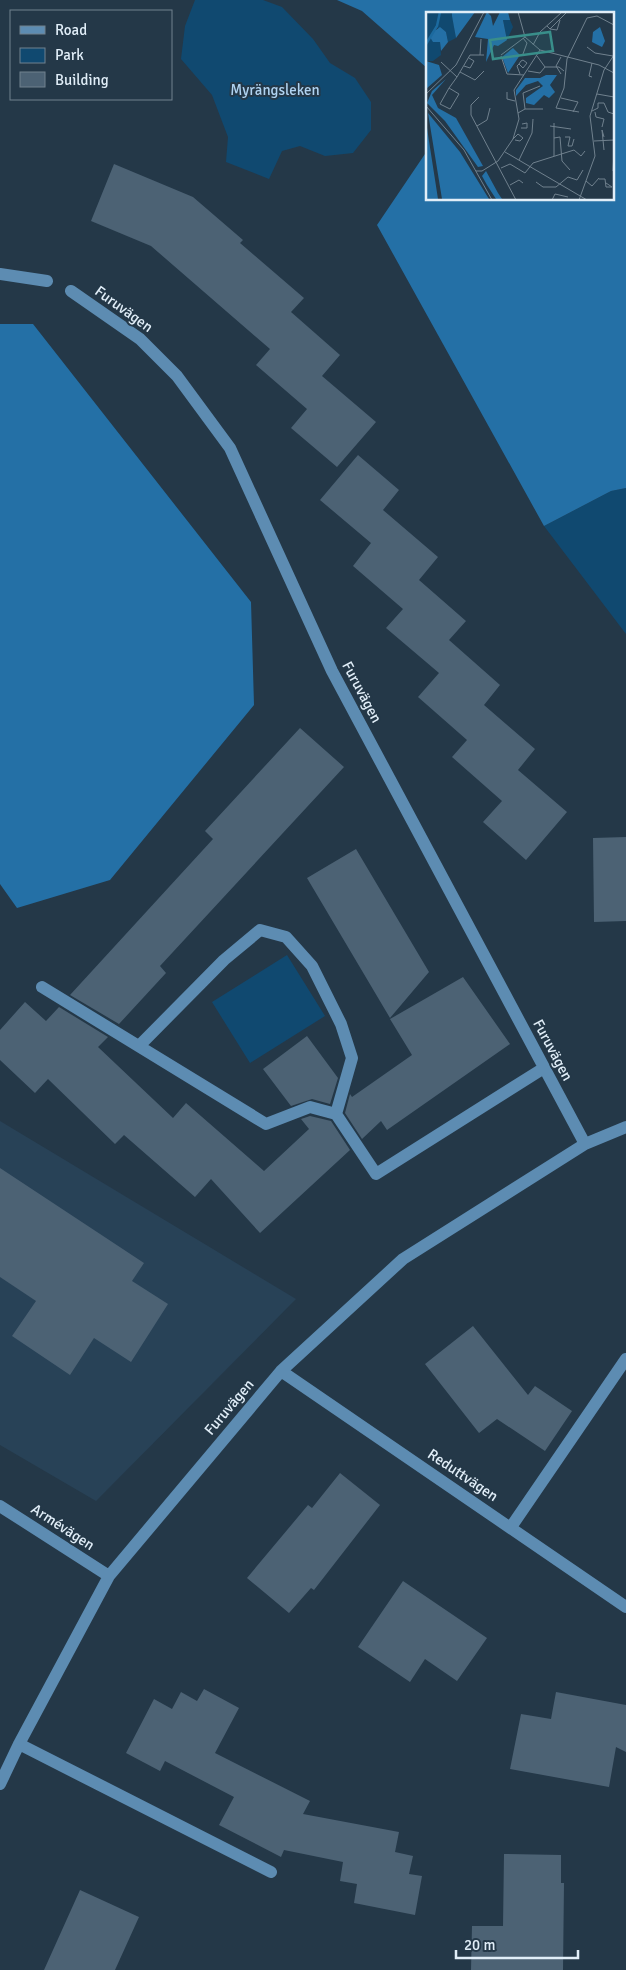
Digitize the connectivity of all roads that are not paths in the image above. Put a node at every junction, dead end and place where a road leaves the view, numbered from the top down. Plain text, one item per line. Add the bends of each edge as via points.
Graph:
1 (0, 274) edge
2 (47, 281) dead end
3 (71, 292) dead end
4 (42, 987) dead end
5 (140, 1046) junction
6 (544, 1068) junction
7 (336, 1114) junction
8 (626, 1127) edge
9 (585, 1144) junction
10 (626, 1359) edge
11 (281, 1371) junction
12 (0, 1506) edge
13 (510, 1527) junction
14 (109, 1576) junction
15 (626, 1607) edge
16 (19, 1744) junction
17 (0, 1784) edge
18 (271, 1872) dead end

1 - 2 street
3 - 6 street, Furuvägen via 140,339 177,376 230,448 332,670
4 - 5 street
5 - 7 street via 266,1124 310,1106
5 - 7 street via 224,960 260,930 286,936 312,966 341,1024 352,1058
6 - 7 street via 376,1174
6 - 9 street, Furuvägen
8 - 9 street, Furuvägen
9 - 11 street, Furuvägen via 403,1259
10 - 13 street
11 - 13 street, Reduttvägen
11 - 14 street, Furuvägen
12 - 14 street, Armévägen
13 - 15 street, Reduttvägen
14 - 16 street, Furuvägen
16 - 17 street, Furuvägen
16 - 18 street

